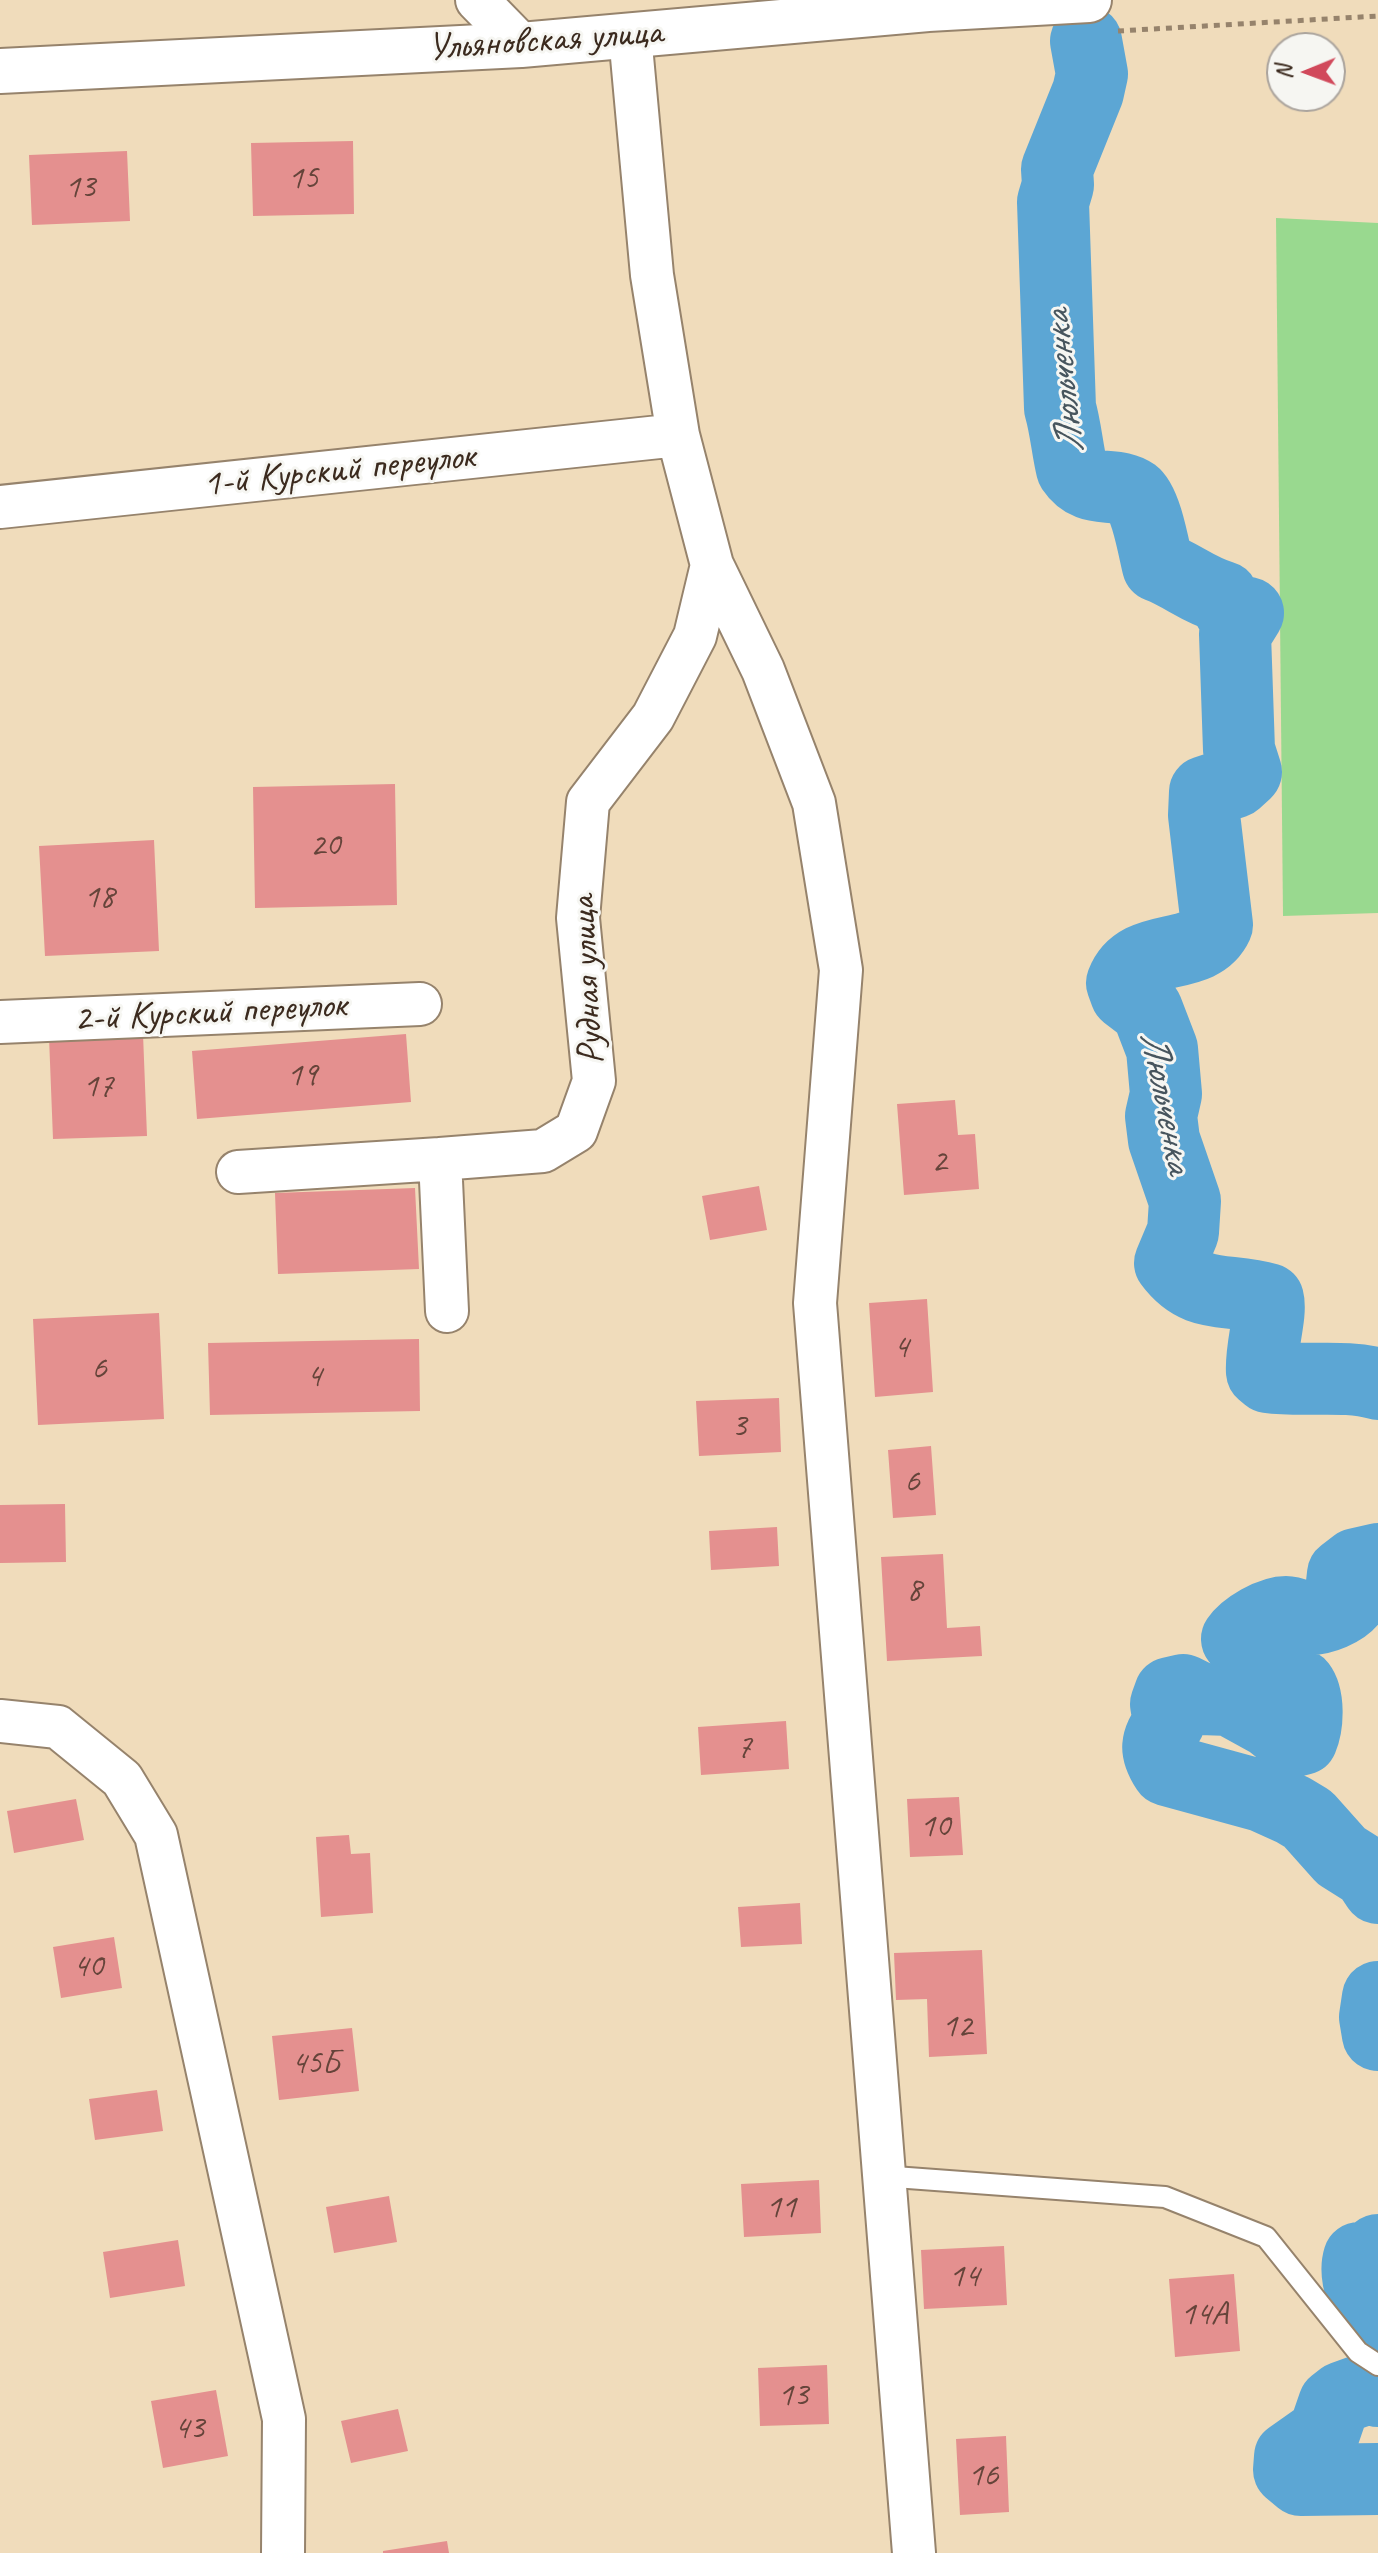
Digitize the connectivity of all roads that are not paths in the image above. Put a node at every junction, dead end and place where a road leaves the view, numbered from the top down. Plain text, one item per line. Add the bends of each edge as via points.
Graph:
1 (477, 0) edge
2 (1089, 0) edge
3 (630, 35) junction
4 (521, 45) junction
5 (0, 71) edge
6 (678, 435) junction
7 (0, 507) edge
8 (712, 565) junction
9 (420, 1004) dead end
10 (0, 1022) edge
11 (440, 1159) junction
12 (238, 1172) dead end
13 (447, 1311) dead end
14 (0, 1721) edge
15 (881, 2176) junction
16 (1378, 2365) edge
17 (283, 2553) edge
18 (914, 2553) edge

1 - 4 street
2 - 3 main road, Ульяновская улица
3 - 4 main road, Ульяновская улица
3 - 6 street via 652,275
4 - 5 main road, Ульяновская улица
6 - 7 street, 1-й Курский переулок
6 - 8 street
8 - 11 street, Рудная улица via 695,636 653,717 588,802 578,918 594,1081 576,1131 543,1151
8 - 15 street via 763,670 814,803 841,970 815,1303
9 - 10 street, 2-й Курский переулок
11 - 12 street, Рудная улица
11 - 13 street
14 - 17 street via 58,1727 122,1779 156,1835 284,2419
15 - 16 lane via 1165,2197 1266,2237 1358,2352
15 - 18 street

